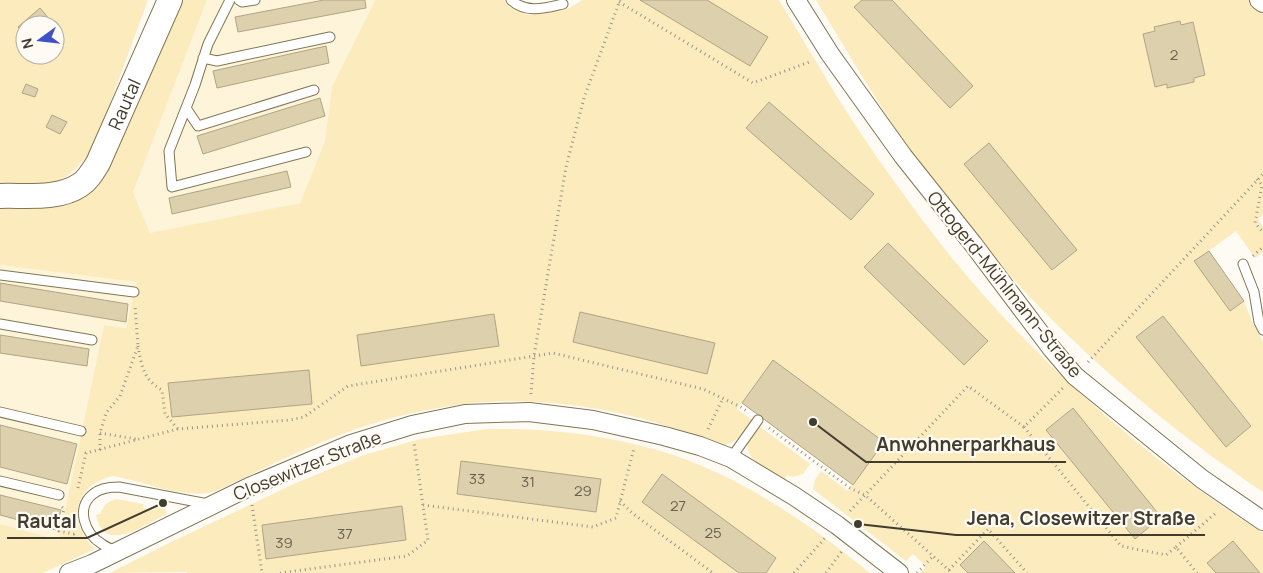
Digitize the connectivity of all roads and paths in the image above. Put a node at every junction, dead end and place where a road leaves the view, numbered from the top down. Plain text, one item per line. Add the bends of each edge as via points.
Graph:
1 (170, 0) edge
2 (230, 0) edge
3 (239, 0) edge
4 (255, 0) edge
5 (511, 0) edge
6 (796, 0) edge
7 (1259, 0) edge
8 (620, 1) edge
9 (1263, 3) edge
10 (563, 4) dead end
11 (330, 37) dead end
12 (830, 54) junction
13 (203, 58) junction
14 (314, 90) dead end
15 (186, 108) junction
16 (306, 152) dead end
17 (1263, 174) edge
18 (1257, 179) junction
19 (0, 196) edge
20 (1263, 232) edge
21 (1242, 264) dead end
22 (0, 275) edge
23 (134, 292) joint
24 (0, 324) edge
25 (1263, 330) edge
26 (92, 340) dead end
27 (138, 346) junction
28 (1076, 376) junction
29 (531, 393) dead end
30 (723, 398) dead end
31 (0, 412) edge
32 (758, 420) dead end
33 (412, 425) junction
34 (1024, 427) junction
35 (178, 429) dead end
36 (639, 430) junction
37 (81, 432) joint
38 (100, 433) junction
39 (139, 440) dead end
40 (700, 446) junction
41 (100, 450) dead end
42 (731, 458) junction
43 (0, 481) edge
44 (250, 487) junction
45 (60, 495) joint
46 (1232, 500) junction
47 (620, 501) junction
48 (214, 505) junction
49 (423, 505) junction
50 (1263, 521) edge
51 (85, 524) junction
52 (837, 525) junction
53 (852, 537) junction
54 (1176, 548) junction
55 (116, 552) junction
56 (934, 556) dead end
57 (949, 570) dead end
58 (69, 573) edge
59 (262, 573) edge
60 (280, 573) edge
61 (712, 573) edge
62 (794, 573) edge
63 (826, 573) edge
64 (899, 573) edge
65 (916, 573) edge
66 (1027, 573) edge
67 (1198, 573) edge

1 - 19 street, Rautal via 91,174 81,184 54,194
2 - 13 lane
3 - 4 lane
5 - 10 lane via 532,10
6 - 12 street, Ottogerd-Mühlmann-Straße
7 - 9 street
8 - 12 path via 753,83
8 - 29 path via 584,98 566,167 534,356
11 - 13 lane via 218,61
12 - 28 street, Ottogerd-Mühlmann-Straße via 903,156
13 - 15 lane
14 - 15 lane via 198,126
15 - 16 lane via 169,151 172,186
17 - 18 path
18 - 20 path via 1262,185 1255,223
18 - 28 path
21 - 25 lane via 1254,292
22 - 23 lane
23 - 27 path
24 - 26 lane
27 - 35 path via 143,373 162,390 165,414
27 - 38 path via 120,396 106,413
28 - 34 path
28 - 46 street, Ottogerd-Mühlmann-Straße
30 - 40 path
31 - 37 lane
32 - 42 lane
33 - 36 street, Closewitzer Straße via 465,414 529,412
33 - 44 street, Closewitzer Straße via 351,444
33 - 49 path
34 - 52 path via 968,386
34 - 54 path via 1121,546 1166,555
36 - 40 street, Closewitzer Straße
36 - 47 path
37 - 38 path
38 - 39 path
38 - 41 path
40 - 42 street, Closewitzer Straße
42 - 52 street, Closewitzer Straße
43 - 45 lane
44 - 48 street, Closewitzer Straße
44 - 59 path
45 - 51 path via 60,505 64,509 60,531 74,534
46 - 50 street, Ottogerd-Mühlmann-Straße
46 - 54 path
47 - 49 path via 616,518 593,527
47 - 61 path
48 - 51 lane, Closewitzer Straße via 119,487 106,488 93,493 85,504
48 - 55 street, Closewitzer Straße
49 - 60 path via 428,540 407,556
51 - 55 lane via 92,536
52 - 53 street, Closewitzer Straße
52 - 62 path
53 - 63 path
53 - 64 street, Closewitzer Straße
54 - 67 path
55 - 58 street, Closewitzer Straße
56 - 65 path
57 - 66 path via 988,529

